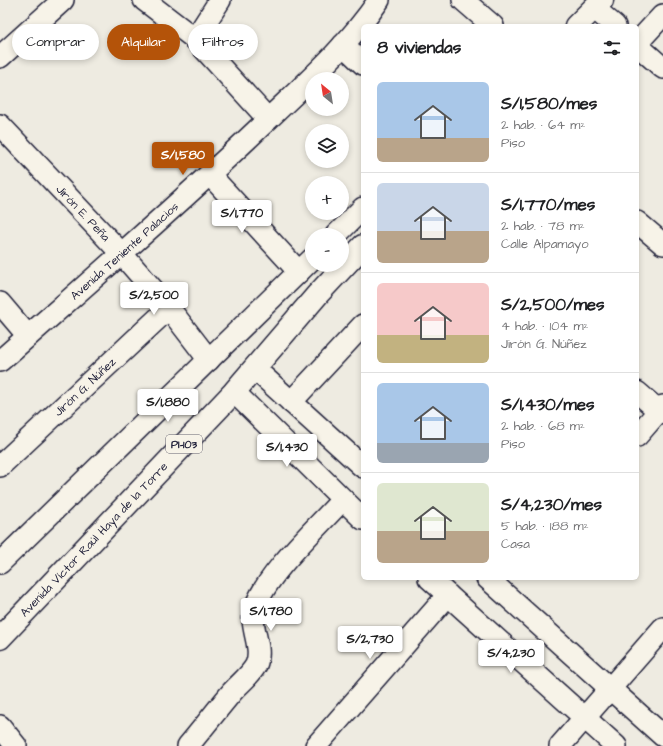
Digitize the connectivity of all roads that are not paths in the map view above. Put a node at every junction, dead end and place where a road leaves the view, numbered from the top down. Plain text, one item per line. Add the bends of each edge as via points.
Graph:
1 (62, 0) edge
2 (144, 0) edge
3 (220, 0) edge
4 (379, 0) edge
5 (463, 0) edge
6 (598, 4) edge
7 (663, 15) edge
8 (205, 24) edge
9 (491, 24) edge
10 (578, 24) edge
11 (613, 24) edge
12 (188, 35) edge
13 (639, 42) edge
14 (343, 45) junction
15 (639, 46) edge
16 (0, 56) edge
17 (213, 60) edge
18 (361, 62) edge
19 (663, 68) edge
20 (268, 119) junction
21 (0, 125) edge
22 (210, 175) junction
23 (361, 210) edge
24 (639, 224) edge
25 (343, 228) edge
26 (663, 244) edge
27 (361, 248) edge
28 (121, 253) junction
29 (305, 264) edge
30 (305, 266) edge
31 (0, 303) edge
32 (168, 308) junction
33 (361, 327) edge
34 (28, 336) junction
35 (209, 360) junction
36 (0, 361) edge
37 (255, 369) junction
38 (234, 392) junction
39 (639, 393) edge
40 (291, 402) junction
41 (661, 409) edge
42 (639, 434) edge
43 (361, 465) edge
44 (0, 466) edge
45 (342, 500) junction
46 (361, 517) edge
47 (0, 563) edge
48 (431, 580) edge
49 (501, 582) edge
50 (448, 595) junction
51 (663, 628) edge
52 (0, 638) edge
53 (611, 689) junction
54 (585, 719) junction
55 (0, 726) edge
56 (663, 736) edge
57 (16, 746) edge
58 (188, 746) edge
59 (316, 746) edge
60 (560, 746) edge
61 (616, 746) edge

1 - 16 street
2 - 12 street
3 - 8 street
4 - 14 street, Avenida Teniente Palacios
5 - 9 street
6 - 10 main road
6 - 11 street
7 - 13 street
14 - 18 street
14 - 20 street, Avenida Teniente Palacios via 315,76
15 - 19 street
17 - 20 street
20 - 22 street, Avenida Teniente Palacios
21 - 28 street, Jirón E. Peña
22 - 28 street, Avenida Teniente Palacios
22 - 29 street
23 - 25 street
24 - 26 street
27 - 37 main road, Avenida Víctor Raúl Haya de la Torre / PI-103 via 322,288
28 - 32 street, Jirón E. Peña
28 - 34 street, Avenida Teniente Palacios
30 - 35 street
31 - 34 street
32 - 35 street, Jirón E. Peña
32 - 44 street, Jirón G. Núñez
33 - 40 street
34 - 36 street, Avenida Teniente Palacios
35 - 47 street
37 - 38 main road, Avenida Víctor Raúl Haya de la Torre / PI-103
37 - 40 street
38 - 45 street
38 - 52 main road, Avenida Víctor Raúl Haya de la Torre / PI-103
39 - 41 street
40 - 43 street
41 - 42 street
45 - 46 street
45 - 58 street via 270,579 255,609 254,627 259,652 256,664
48 - 50 street
49 - 53 street
50 - 54 street
50 - 59 street
51 - 53 street
53 - 54 street
53 - 56 street
54 - 60 street
54 - 61 street
55 - 57 street

